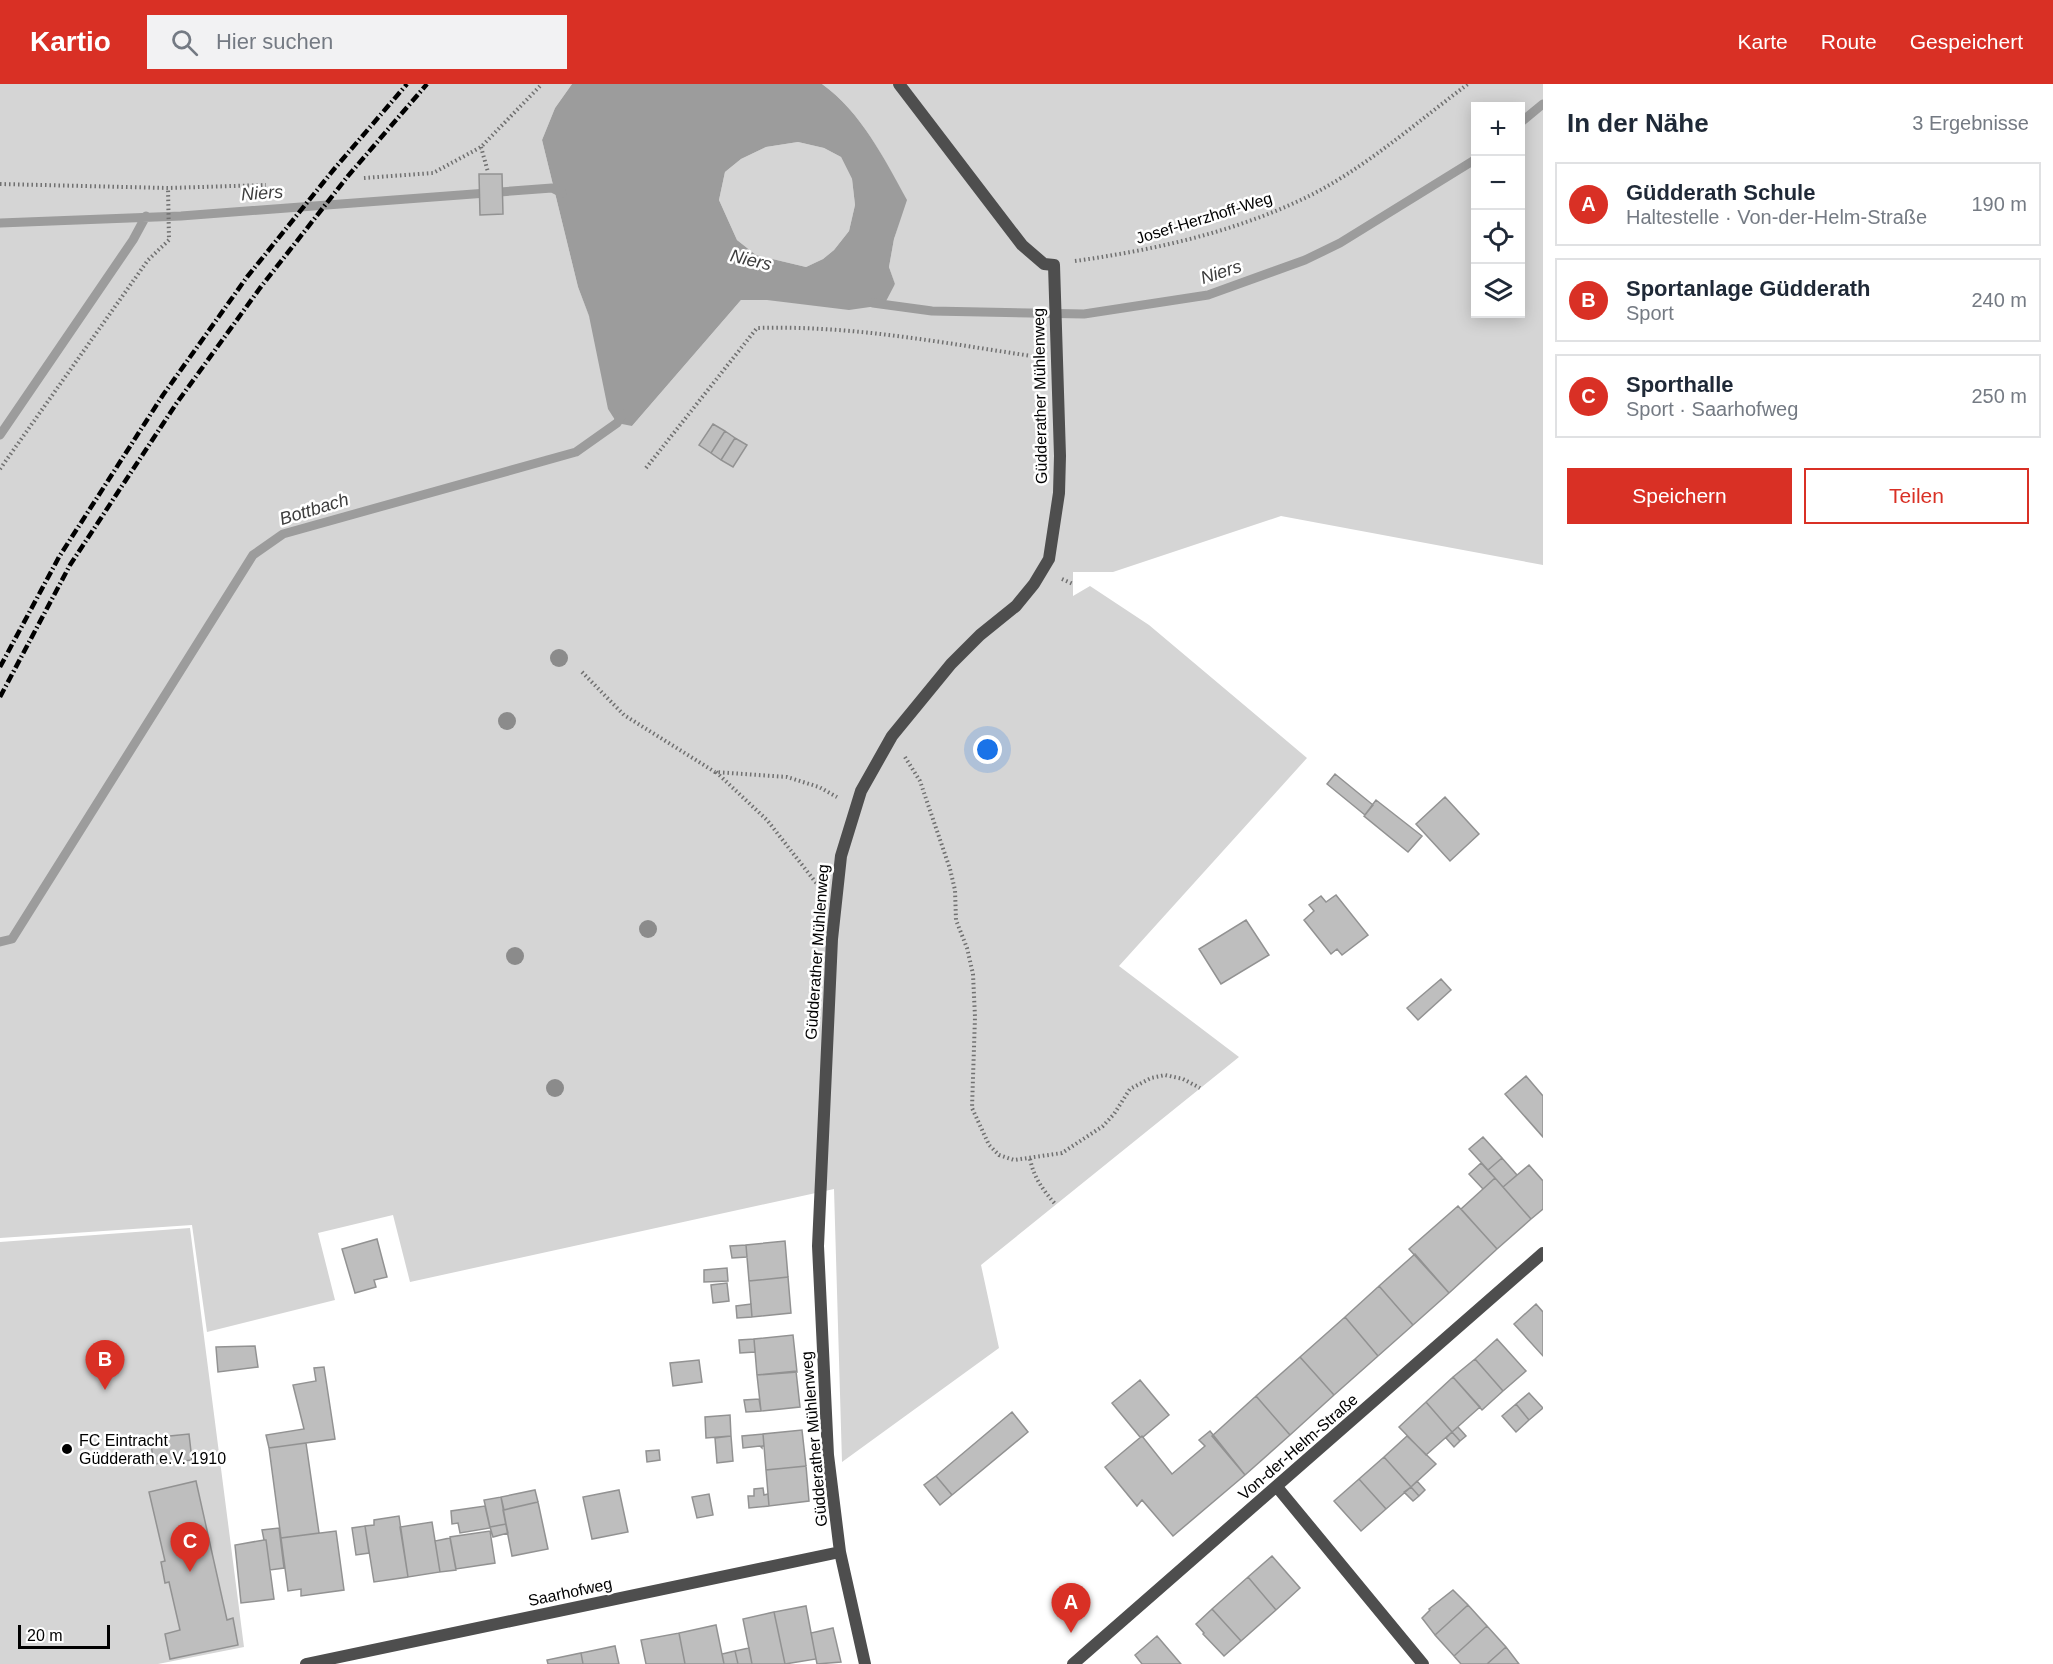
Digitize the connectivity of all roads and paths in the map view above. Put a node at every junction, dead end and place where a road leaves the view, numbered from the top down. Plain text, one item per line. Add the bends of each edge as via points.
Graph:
1 (542, 84) edge
2 (899, 84) edge
3 (1468, 84) edge
4 (481, 147) junction
5 (488, 172) dead end
6 (363, 178) dead end
7 (0, 184) edge
8 (266, 185) dead end
9 (168, 188) junction
10 (1054, 265) junction
11 (1056, 355) junction
12 (646, 468) dead end
13 (0, 469) edge
14 (582, 672) dead end
15 (892, 736) junction
16 (715, 772) junction
17 (856, 808) junction
18 (836, 909) junction
19 (1200, 1088) dead end
20 (1030, 1159) junction
21 (1056, 1205) dead end
22 (1543, 1253) edge
23 (1277, 1487) junction
24 (840, 1552) junction
25 (306, 1664) edge
26 (865, 1664) edge
27 (1073, 1664) edge
28 (1423, 1664) edge

1 - 4 path
2 - 10 street via 1022,245 1044,264
3 - 10 path, Josef-Herzhoff-Weg via 1387,145 1308,196 1254,219 1156,248
4 - 5 path
4 - 6 path via 433,173
7 - 9 path
8 - 9 path
9 - 13 path via 169,240 148,260
10 - 11 street, Güdderather Mühlenweg
11 - 12 path via 850,330 757,328
11 - 15 street, Güdderather Mühlenweg via 1059,493 1049,559 1016,606 951,664
14 - 16 path via 624,716
15 - 17 street, Güdderather Mühlenweg via 861,791
15 - 20 path via 920,781 955,890 956,920 973,974 972,1108 989,1145 999,1155 1014,1160
16 - 17 path via 787,777 819,787
16 - 18 path via 767,820
17 - 18 street, Güdderather Mühlenweg via 841,856
18 - 24 street, Güdderather Mühlenweg via 818,1246 828,1455
19 - 20 path via 1165,1075 1151,1078 1130,1089 1102,1126 1062,1153
20 - 21 path via 1033,1174
22 - 23 street, Von-der-Helm-Straße
23 - 27 street, Von-der-Helm-Straße
23 - 28 street
24 - 25 street, Saarhofweg
24 - 26 street, Güdderather Mühlenweg

